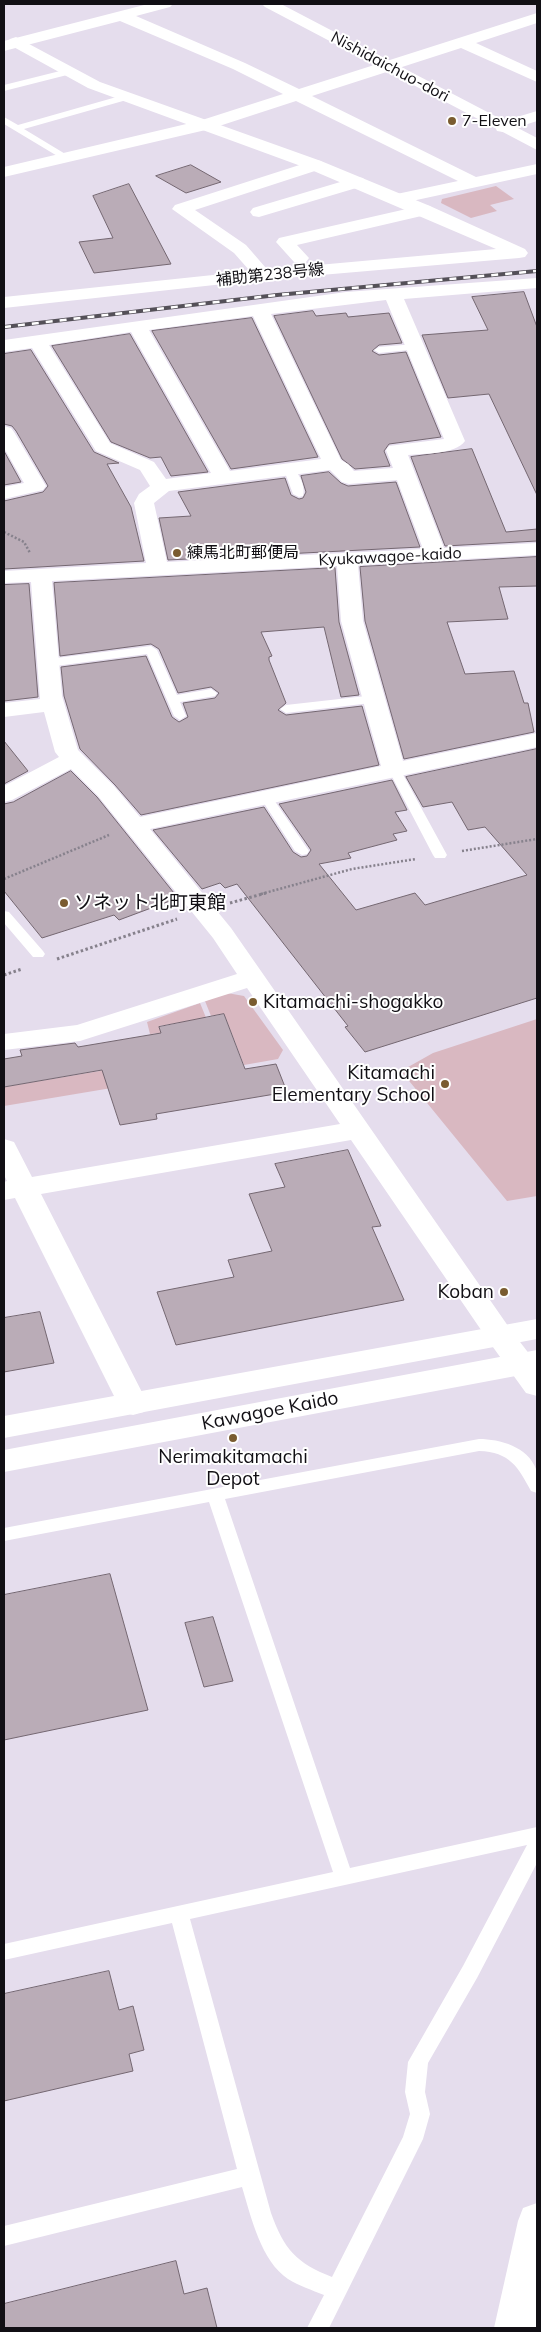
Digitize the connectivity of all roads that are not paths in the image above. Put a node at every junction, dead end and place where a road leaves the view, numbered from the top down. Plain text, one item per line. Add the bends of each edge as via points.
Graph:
1 (164, 4) edge
2 (270, 4) edge
3 (120, 15) junction
4 (537, 18) edge
5 (8, 42) edge
6 (462, 42) junction
7 (386, 65) junction
8 (68, 72) junction
9 (537, 77) edge
10 (4, 88) edge
11 (298, 94) junction
12 (127, 97) junction
13 (537, 116) edge
14 (4, 120) edge
15 (204, 125) junction
16 (503, 127) junction
17 (16, 128) junction
18 (537, 146) edge
19 (64, 157) junction
20 (315, 165) junction
21 (537, 168) edge
22 (4, 171) edge
23 (357, 182) junction
24 (473, 182) junction
25 (398, 199) junction
26 (424, 210) junction
27 (259, 212) dead end
28 (537, 252) edge
29 (519, 253) junction
30 (300, 258) dead end
31 (263, 275) junction
32 (535, 288) edge
33 (393, 294) junction
34 (4, 303) edge
35 (259, 309) junction
36 (137, 326) junction
37 (37, 341) junction
38 (4, 346) edge
39 (415, 347) junction
40 (379, 350) dead end
41 (4, 432) edge
42 (333, 464) junction
43 (290, 470) junction
44 (404, 473) junction
45 (224, 478) junction
46 (160, 486) junction
47 (4, 493) edge
48 (299, 494) dead end
49 (537, 549) edge
50 (436, 555) junction
51 (347, 560) junction
52 (158, 570) junction
53 (40, 576) junction
54 (4, 577) edge
55 (48, 663) junction
56 (211, 693) dead end
57 (173, 699) junction
58 (375, 699) junction
59 (53, 704) junction
60 (286, 709) dead end
61 (4, 710) edge
62 (180, 716) dead end
63 (537, 740) edge
64 (73, 760) junction
65 (394, 769) junction
66 (4, 795) edge
67 (266, 797) junction
68 (135, 825) junction
69 (302, 851) dead end
70 (440, 855) road end
71 (4, 915) edge
72 (38, 954) dead end
73 (253, 977) junction
74 (4, 1042) edge
75 (357, 1130) junction
76 (4, 1148) edge
77 (14, 1189) edge
78 (537, 1329) edge
79 (500, 1336) junction
80 (533, 1370) edge
81 (133, 1404) junction
82 (4, 1427) edge
83 (4, 1461) edge
84 (537, 1487) edge
85 (215, 1494) junction
86 (4, 1534) edge
87 (537, 1836) edge
88 (537, 1845) edge
89 (344, 1877) junction
90 (179, 1914) junction
91 (4, 1952) edge
92 (249, 2176) junction
93 (537, 2221) edge
94 (4, 2236) edge
95 (337, 2290) junction
96 (537, 2318) edge
97 (318, 2328) edge
98 (514, 2328) edge
99 (532, 2328) edge

1 - 3 main road
2 - 7 main road, Nishidaichuo-dori
3 - 5 main road
3 - 11 main road
4 - 6 main road
5 - 8 main road
6 - 7 main road
6 - 9 main road
7 - 11 main road
7 - 16 main road, Nishidaichuo-dori
8 - 10 lane
8 - 12 main road
11 - 15 main road
11 - 24 main road
12 - 15 main road
12 - 17 lane
13 - 16 main road
14 - 17 lane
15 - 19 main road
15 - 20 main road
16 - 18 main road, Nishidaichuo-dori
17 - 19 lane
19 - 22 main road
20 - 23 main road
20 - 31 main road via 181,209 240,249
21 - 24 main road
23 - 25 main road
23 - 27 main road
24 - 25 main road
25 - 26 main road
26 - 29 main road
26 - 30 main road via 285,242
28 - 29 main road, 補助第238号線
29 - 31 main road, 補助第238号線
31 - 34 main road, 補助第238号線
32 - 33 main road
33 - 35 main road
33 - 39 main road
35 - 36 main road
35 - 42 main road
36 - 37 main road
36 - 45 main road
37 - 38 main road
37 - 46 main road via 103,447 147,466
39 - 40 lane
39 - 44 main road via 455,441 396,450
41 - 47 main road via 36,486
42 - 43 main road
42 - 44 main road via 349,478
43 - 45 main road
43 - 48 lane
44 - 50 main road
45 - 46 main road
46 - 52 main road via 144,503
49 - 50 main road, Kyukawagoe-kaido
50 - 51 main road, Kyukawagoe-kaido
51 - 52 main road, Kyukawagoe-kaido
51 - 58 main road via 352,620
52 - 53 main road, Kyukawagoe-kaido
53 - 54 main road, Kyukawagoe-kaido
53 - 55 main road
55 - 57 lane via 151,650
55 - 59 main road
56 - 57 lane
57 - 62 lane
58 - 60 lane
58 - 65 main road
59 - 61 main road
59 - 64 main road via 64,744
63 - 65 main road
64 - 66 main road
64 - 68 main road
65 - 67 main road
65 - 70 lane
67 - 68 main road
67 - 69 lane
68 - 73 main road
71 - 72 lane
73 - 74 main road via 80,1033
73 - 75 main road
75 - 77 main road
75 - 79 main road
76 - 77 main road
77 - 81 main road
78 - 79 main road, Kawagoe Kaido
79 - 80 main road
79 - 81 main road, Kawagoe Kaido
80 - 83 main road, Kawagoe Kaido
81 - 82 main road, Kawagoe Kaido
84 - 85 lane via 531,1472 520,1460 493,1444
85 - 86 lane
85 - 89 lane
87 - 89 lane
88 - 95 lane via 418,2062 415,2092 420,2114 413,2140
89 - 90 lane
90 - 91 lane
90 - 92 lane
92 - 94 lane
92 - 95 lane via 261,2216 278,2253 292,2269
93 - 98 main road
95 - 97 lane
96 - 99 main road

